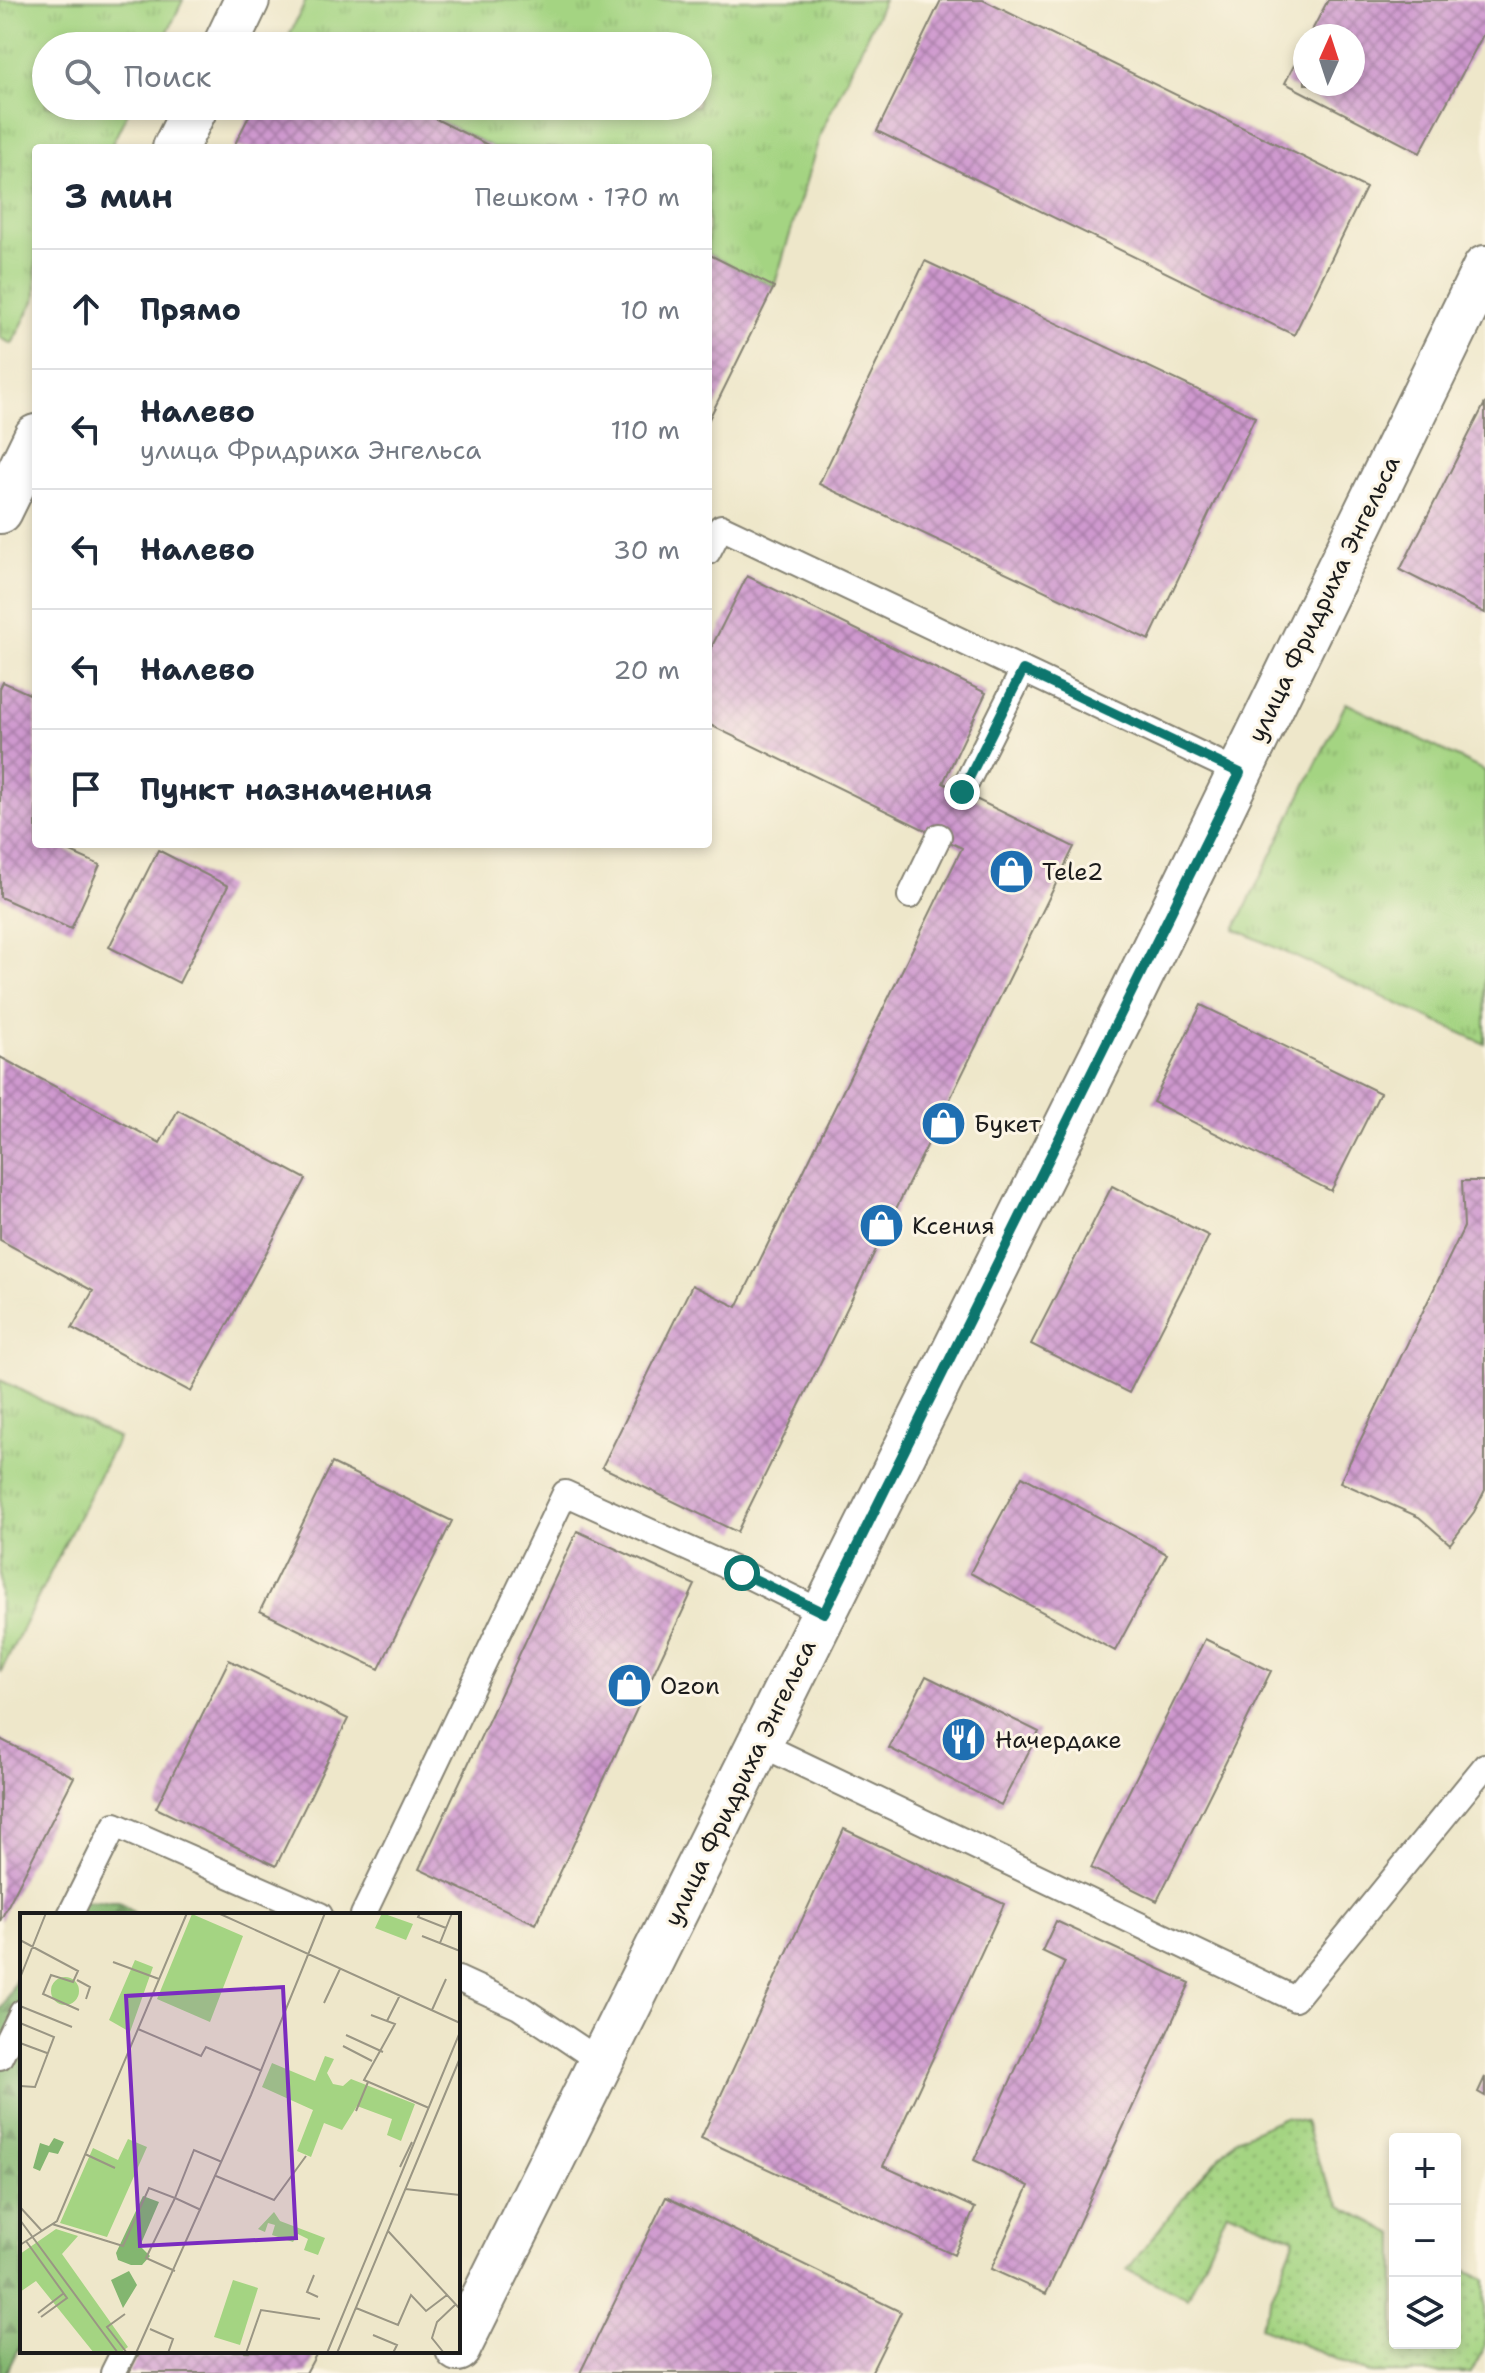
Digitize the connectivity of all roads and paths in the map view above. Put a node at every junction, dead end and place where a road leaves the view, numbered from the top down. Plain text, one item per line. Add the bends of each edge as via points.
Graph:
1 (247, 0) edge
2 (232, 32) edge
3 (189, 120) edge
4 (177, 144) edge
5 (1485, 268) edge
6 (32, 445) edge
7 (0, 511) edge
8 (712, 544) edge
9 (1023, 670) junction
10 (1240, 773) junction
11 (962, 792) dead end
12 (939, 836) dead end
13 (910, 896) dead end
14 (824, 1613) junction
15 (760, 1744) junction
16 (1485, 1766) edge
17 (71, 1913) edge
18 (315, 1913) edge
19 (364, 1913) edge
20 (460, 1980) edge
21 (20, 2016) edge
22 (0, 2057) edge
23 (601, 2062) junction
24 (460, 2344) edge
25 (123, 2353) edge
26 (456, 2353) edge
27 (113, 2373) edge
28 (446, 2373) edge

1 - 2 street
3 - 4 street
5 - 10 street, улица Фридриха Энгельса
6 - 7 street
8 - 9 lane via 721,527
9 - 10 lane
9 - 11 lane
10 - 14 street, улица Фридриха Энгельса
12 - 13 lane
14 - 15 street, улица Фридриха Энгельса
14 - 19 lane via 565,1493
15 - 16 lane via 1295,1999
15 - 23 street, улица Фридриха Энгельса
17 - 18 lane via 115,1825
20 - 23 lane via 519,2007
21 - 22 lane
23 - 24 street, улица Фридриха Энгельса
25 - 27 lane
26 - 28 street, улица Фридриха Энгельса

